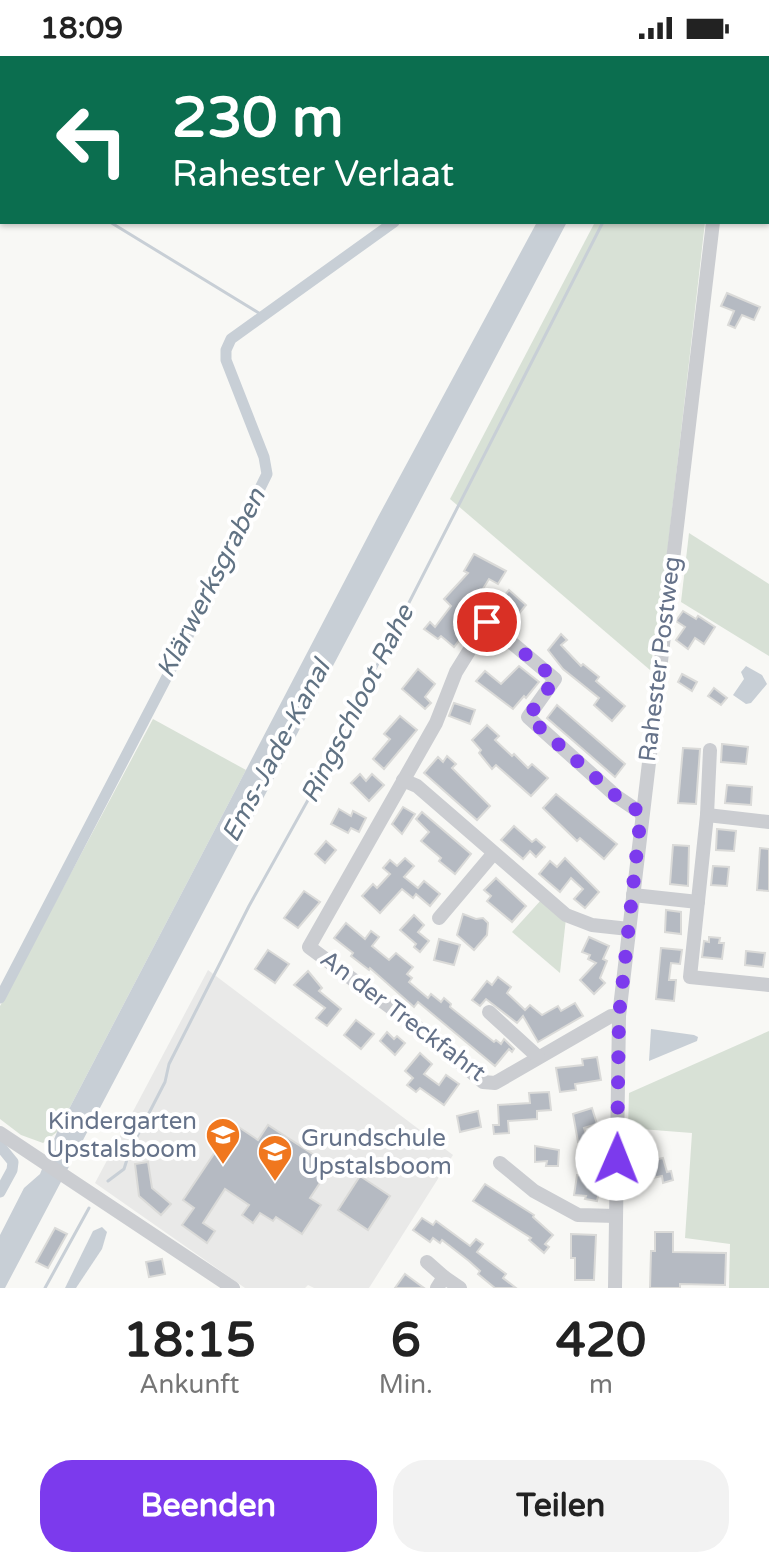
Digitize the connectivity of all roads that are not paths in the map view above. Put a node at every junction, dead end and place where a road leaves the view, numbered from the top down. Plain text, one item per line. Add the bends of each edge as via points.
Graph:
1 (713, 224) edge
2 (710, 750) dead end
3 (403, 780) junction
4 (641, 813) junction
5 (707, 815) junction
6 (769, 822) edge
7 (493, 854) junction
8 (633, 895) junction
9 (698, 902) junction
10 (439, 918) dead end
11 (629, 929) junction
12 (769, 985) edge
13 (489, 1012) dead end
14 (619, 1016) junction
15 (538, 1057) junction
16 (0, 1133) edge
17 (500, 1163) dead end
18 (616, 1216) junction
19 (427, 1262) dead end
20 (440, 1283) edge
21 (233, 1288) edge
22 (460, 1288) edge
23 (615, 1288) edge

1 - 4 street, Rahester Postweg
2 - 5 street
3 - 4 street via 486,617 555,679 528,717
3 - 7 street via 417,786
3 - 15 street, An der Treckfahrt via 309,947 483,1082 495,1083
4 - 8 street, Rahester Postweg
5 - 6 street
5 - 9 street
7 - 10 street
7 - 11 street via 566,915 592,925
8 - 9 street
8 - 11 street, Rahester Postweg
9 - 12 street via 690,977
11 - 14 street, Rahester Postweg
13 - 15 street
14 - 15 street, An der Treckfahrt
14 - 18 street, Rahester Postweg
16 - 21 street
17 - 18 street via 534,1191 578,1215
18 - 23 street, Rahester Postweg
19 - 20 street
20 - 22 street

